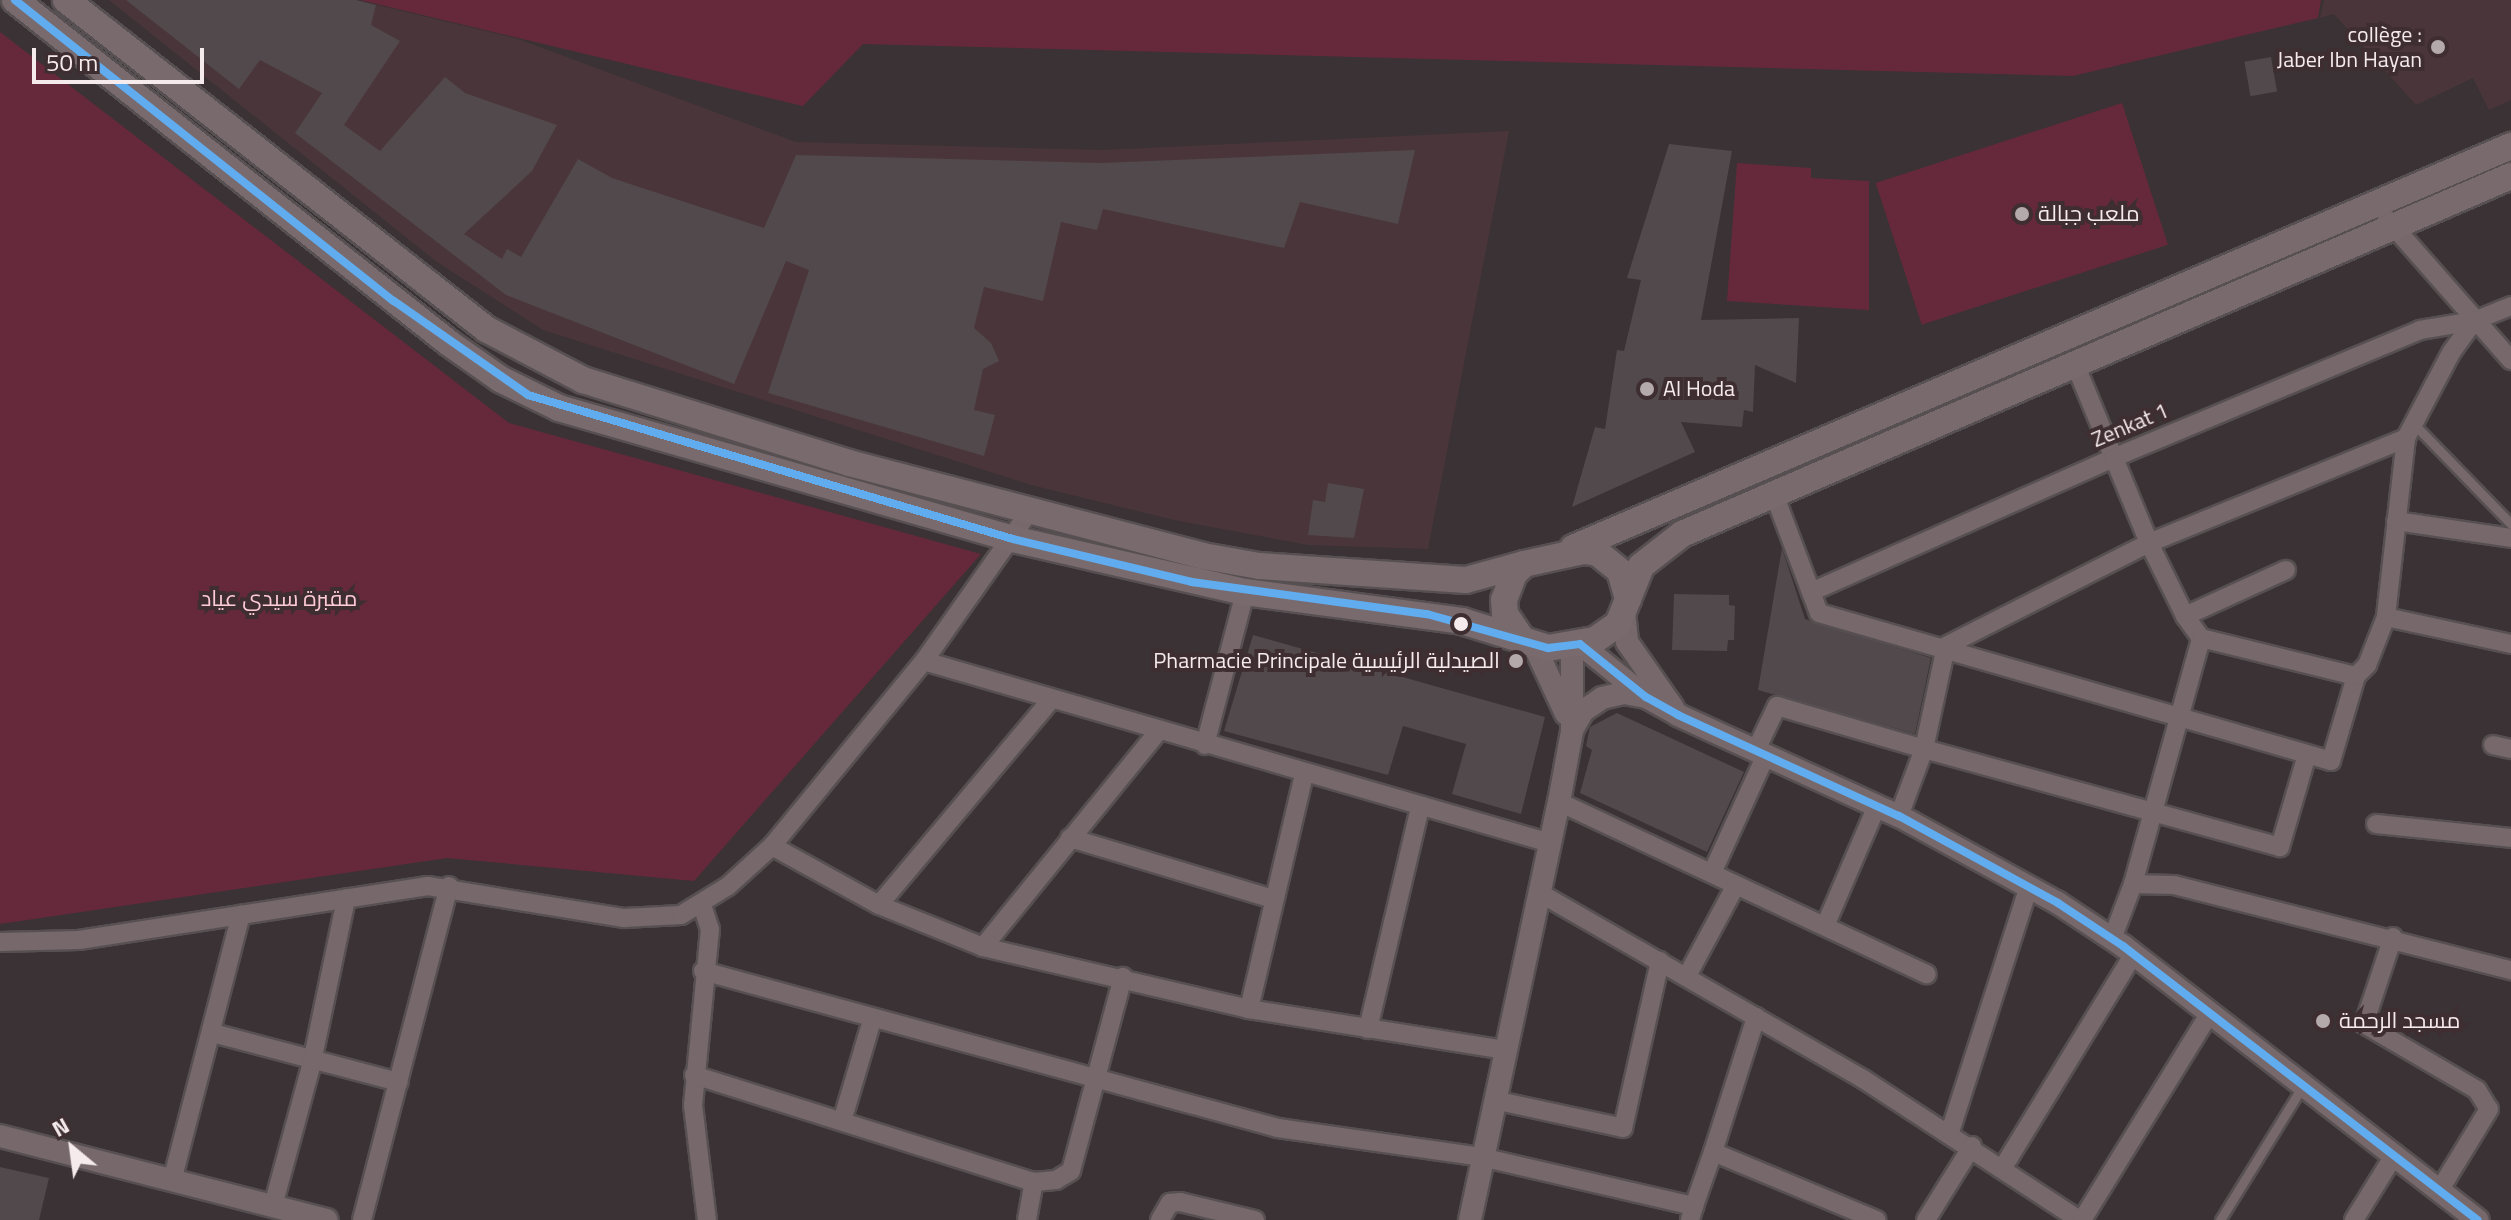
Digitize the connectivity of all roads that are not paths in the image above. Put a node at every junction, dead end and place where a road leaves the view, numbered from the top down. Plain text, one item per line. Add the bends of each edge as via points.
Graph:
1 (15, 0) edge
2 (66, 0) edge
3 (2511, 146) edge
4 (2511, 176) edge
5 (2374, 205) junction
6 (2393, 226) junction
7 (370, 243) junction
8 (351, 267) junction
9 (2511, 306) edge
10 (2474, 321) junction
11 (2511, 360) edge
12 (2075, 364) junction
13 (2409, 430) junction
14 (757, 434) junction
15 (2113, 458) junction
16 (747, 464) junction
17 (1774, 494) junction
18 (1029, 512) junction
19 (2396, 521) junction
20 (2511, 524) edge
21 (2511, 538) edge
22 (1013, 539) junction
23 (2149, 543) junction
24 (1560, 552) junction
25 (1524, 564) junction
26 (2286, 570) dead end
27 (1245, 592) junction
28 (1811, 592) junction
29 (1626, 605) junction
30 (2185, 616) junction
31 (2386, 617) junction
32 (2201, 638) junction
33 (1527, 642) junction
34 (2511, 644) edge
35 (1576, 645) junction
36 (1946, 646) junction
37 (924, 661) junction
38 (2356, 676) junction
39 (1646, 697) junction
40 (1050, 701) junction
41 (1678, 715) junction
42 (2179, 717) junction
43 (1572, 731) junction
44 (1157, 733) junction
45 (1205, 745) junction
46 (1924, 749) junction
47 (1760, 755) junction
48 (2306, 758) junction
49 (1304, 775) junction
50 (1559, 802) junction
51 (1877, 806) junction
52 (1420, 807) junction
53 (1899, 816) junction
54 (2152, 816) junction
55 (2376, 824) dead end
56 (1070, 838) junction
57 (2511, 838) edge
58 (1550, 843) junction
59 (772, 846) junction
60 (1712, 873) junction
61 (2133, 884) junction
62 (1736, 885) junction
63 (449, 886) junction
64 (2029, 886) junction
65 (1538, 892) junction
66 (346, 899) junction
67 (1273, 899) junction
68 (702, 905) junction
69 (879, 905) junction
70 (241, 915) junction
71 (1825, 926) junction
72 (2393, 937) junction
73 (2112, 939) junction
74 (0, 942) edge
75 (983, 947) junction
76 (2134, 954) junction
77 (1660, 961) junction
78 (2511, 970) edge
79 (703, 971) junction
80 (1927, 974) dead end
81 (1687, 976) junction
82 (1123, 977) junction
83 (1249, 1009) junction
84 (2210, 1013) junction
85 (1756, 1017) junction
86 (872, 1020) junction
87 (1368, 1029) junction
88 (213, 1033) junction
89 (1505, 1050) junction
90 (312, 1062) junction
91 (694, 1075) junction
92 (1096, 1080) junction
93 (399, 1082) junction
94 (2303, 1085) junction
95 (1494, 1100) junction
96 (843, 1118) junction
97 (1950, 1132) junction
98 (0, 1136) edge
99 (1972, 1146) junction
100 (1713, 1152) junction
101 (2395, 1154) junction
102 (1481, 1157) junction
103 (2002, 1169) junction
104 (172, 1181) junction
105 (1034, 1182) junction
106 (2439, 1191) junction
107 (273, 1206) junction
108 (1692, 1213) edge
109 (326, 1220) edge
110 (362, 1220) edge
111 (707, 1220) edge
112 (1027, 1220) edge
113 (1160, 1220) edge
114 (1255, 1220) edge
115 (1470, 1220) edge
116 (1876, 1220) edge
117 (1926, 1220) edge
118 (2080, 1220) edge
119 (2220, 1220) edge
120 (2354, 1220) edge
121 (2478, 1220) edge

1 - 8 main road
2 - 7 main road
3 - 5 main road
4 - 6 main road
5 - 6 street
5 - 24 main road
6 - 10 street
6 - 12 main road
7 - 8 main road
7 - 14 main road via 523,352 583,380
8 - 16 main road via 449,343 528,395
9 - 10 street, Zenkat 1
10 - 11 street
10 - 13 street
10 - 15 street, Zenkat 1 via 2420,330
12 - 15 street
12 - 17 main road
13 - 19 street
13 - 20 lane
13 - 23 street
14 - 16 main road
14 - 18 main road
15 - 23 street
15 - 28 street, Zenkat 1
16 - 22 main road
17 - 28 street
17 - 29 main road via 1657,549 1633,579
18 - 22 street
18 - 25 main road via 1259,566 1466,580
19 - 21 street
19 - 31 street
22 - 27 main road
22 - 37 street
23 - 30 street
23 - 36 street
24 - 25 main road
24 - 29 main road via 1583,551 1611,561 1626,585
25 - 33 main road via 1504,600 1505,614
26 - 30 street
27 - 33 main road via 1427,614
27 - 45 street
28 - 36 street via 1819,613
29 - 35 main road via 1608,634
29 - 41 street via 1624,628 1637,660
30 - 32 street
31 - 34 street
31 - 38 street via 2367,665
32 - 38 street
32 - 42 street
33 - 35 main road
33 - 43 street
35 - 39 street
35 - 43 street
36 - 42 street
36 - 46 street
37 - 40 street
37 - 59 street
38 - 48 street via 2331,761
39 - 41 street
39 - 43 street via 1624,693 1602,698 1583,711
40 - 44 street
40 - 69 street
41 - 47 street
42 - 48 street
42 - 54 street
43 - 50 street
44 - 45 street
44 - 56 street
45 - 49 street
46 - 47 street via 1777,706
46 - 53 street
46 - 54 street
47 - 51 street
47 - 60 street
48 - 54 street via 2280,847
49 - 52 street
49 - 67 street
50 - 58 street
50 - 60 street
51 - 53 street
51 - 71 street
52 - 58 street
52 - 87 street
53 - 64 street
54 - 61 street
55 - 57 street
56 - 67 street
56 - 75 street
58 - 65 street
59 - 68 street
59 - 69 street
60 - 62 street
61 - 72 street via 2174,885
61 - 73 street
62 - 71 street
62 - 81 street
63 - 66 street
63 - 68 street via 624,918 659,920
63 - 93 street
64 - 73 street
64 - 97 street
65 - 77 street
65 - 89 street
66 - 70 street
66 - 90 street
67 - 83 street
68 - 79 street via 710,929
69 - 75 street
70 - 74 street via 79,940
70 - 88 street
71 - 80 street
72 - 78 street
72 - 106 street via 2364,1024 2477,1090 2489,1109
73 - 76 street
75 - 82 street
76 - 84 street
76 - 103 street
77 - 81 street
77 - 95 street via 1623,1128
79 - 86 street
79 - 91 street
81 - 85 street
82 - 83 street
82 - 92 street
83 - 87 street
84 - 94 street
84 - 118 street
85 - 97 street
85 - 100 street
86 - 92 street
86 - 96 street
87 - 89 street
88 - 90 street
88 - 104 street
89 - 95 street
90 - 93 street
90 - 107 street
91 - 96 street
91 - 111 street
92 - 102 street via 1278,1128
92 - 105 street via 1071,1171 1056,1180
93 - 110 street
94 - 101 street
94 - 119 lane
95 - 102 street
96 - 105 street
97 - 99 street
98 - 104 street
99 - 103 street
99 - 117 street
100 - 108 street
100 - 116 street
101 - 106 street
101 - 120 street
102 - 108 street
102 - 115 street
103 - 118 street
104 - 107 street
105 - 112 street
106 - 121 street
107 - 109 street
113 - 114 street via 1170,1203 1180,1202

